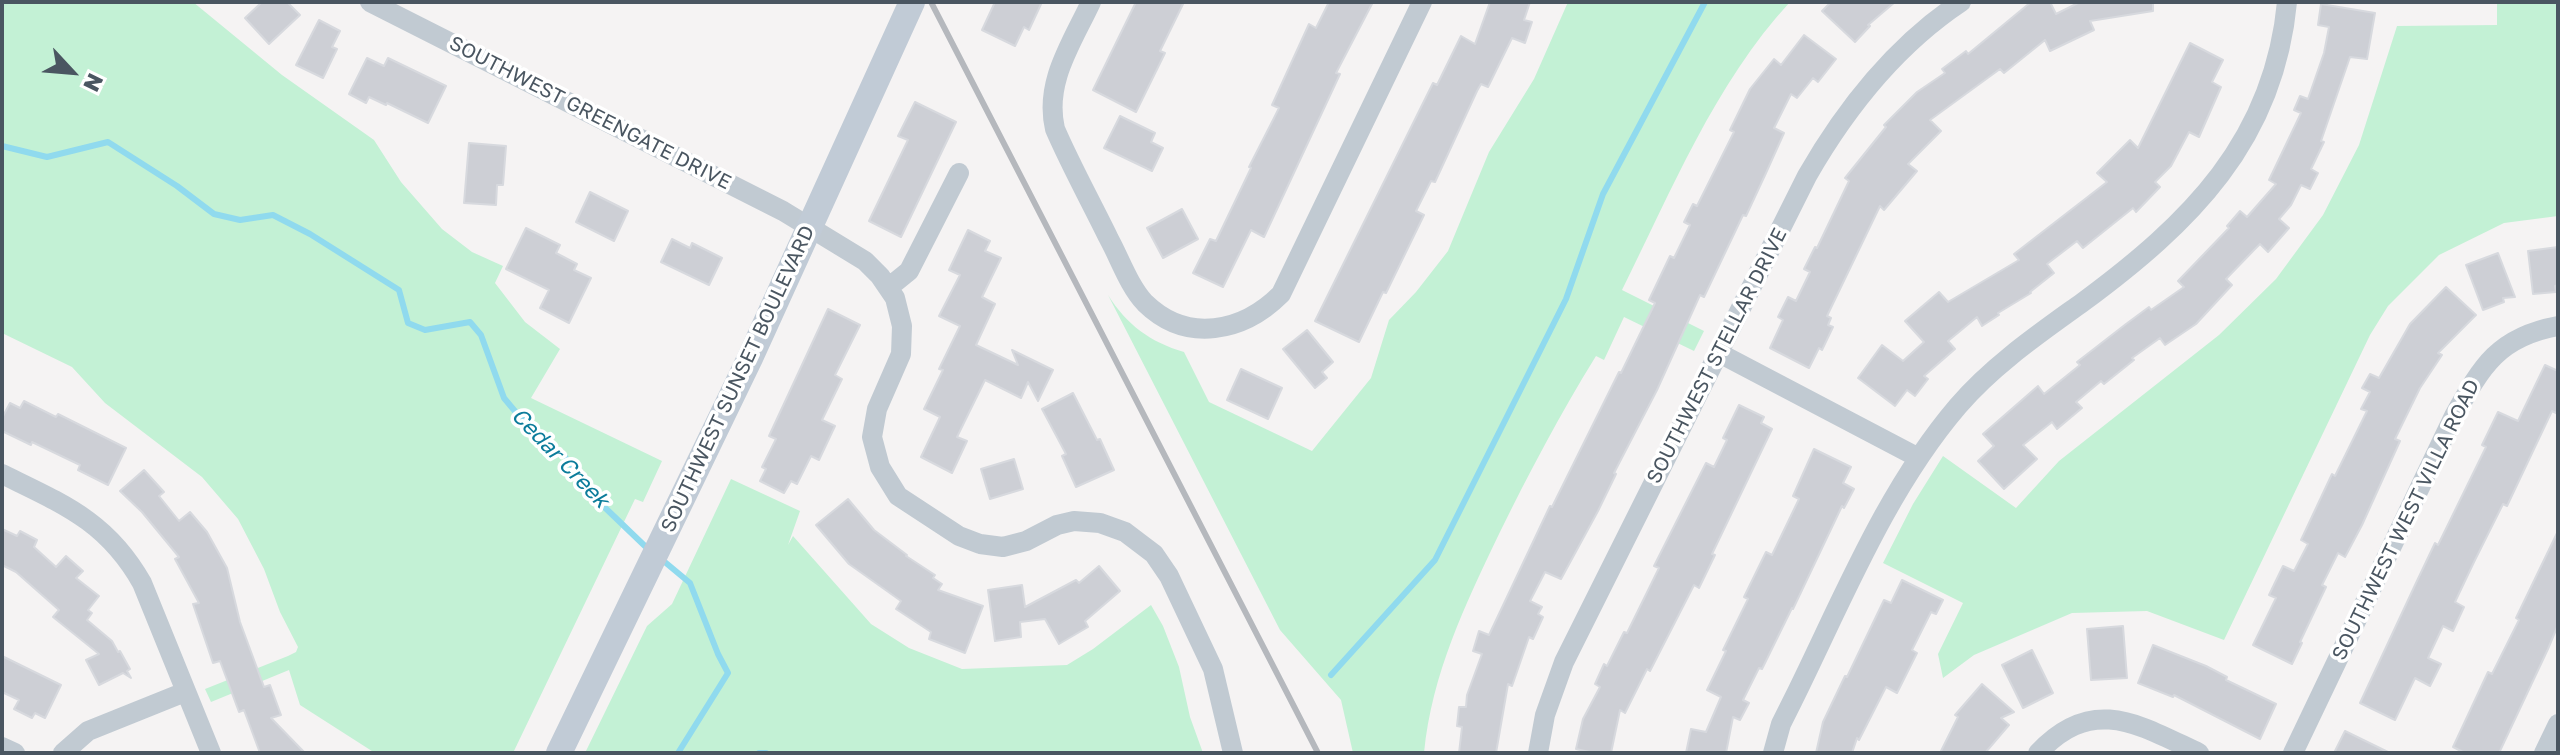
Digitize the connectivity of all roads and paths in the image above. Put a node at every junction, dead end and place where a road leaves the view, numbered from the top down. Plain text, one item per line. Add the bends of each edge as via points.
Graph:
1 (370, 2) edge
2 (912, 2) edge
3 (1091, 2) edge
4 (1422, 2) edge
5 (1961, 2) edge
6 (2287, 2) edge
7 (959, 173) dead end
8 (809, 227) junction
9 (888, 288) junction
10 (2558, 326) edge
11 (1719, 353) junction
12 (1917, 457) junction
13 (2, 474) edge
14 (185, 692) junction
15 (2558, 724) edge
16 (2, 747) edge
17 (15, 753) edge
18 (63, 753) edge
19 (211, 753) edge
20 (559, 753) edge
21 (1233, 753) edge
22 (1538, 753) edge
23 (1773, 753) edge
24 (2038, 753) edge
25 (2199, 753) edge
26 (2293, 753) edge
27 (2544, 753) edge

1 - 8 street, SOUTHWEST GREENGATE DRIVE
2 - 8 main road, SOUTHWEST SUNSET BOULEVARD
3 - 4 street via 1056,75 1055,129 1144,301 1180,324 1222,329 1266,310 1281,294
5 - 11 street, SOUTHWEST STELLAR DRIVE via 1906,46 1840,122 1807,176
6 - 12 street via 2268,84 2219,179 2138,259 1978,385
7 - 9 street via 909,271
8 - 9 street, SOUTHWEST GREENGATE DRIVE via 865,261
8 - 20 main road, SOUTHWEST SUNSET BOULEVARD
9 - 21 street via 902,326 901,354 877,409 872,437 880,467 898,496 980,544 1003,547 1074,521 1125,532 1154,554 1213,669
10 - 26 street, SOUTHWEST WEST VILLA ROAD via 2507,343 2477,375
11 - 12 street
11 - 22 street, SOUTHWEST STELLAR DRIVE via 1564,662
12 - 23 street via 1799,686
13 - 14 street via 74,510 115,545 142,583
14 - 18 street via 88,731
14 - 19 street
15 - 27 street
16 - 17 street
24 - 25 street via 2070,727 2100,719 2131,722

